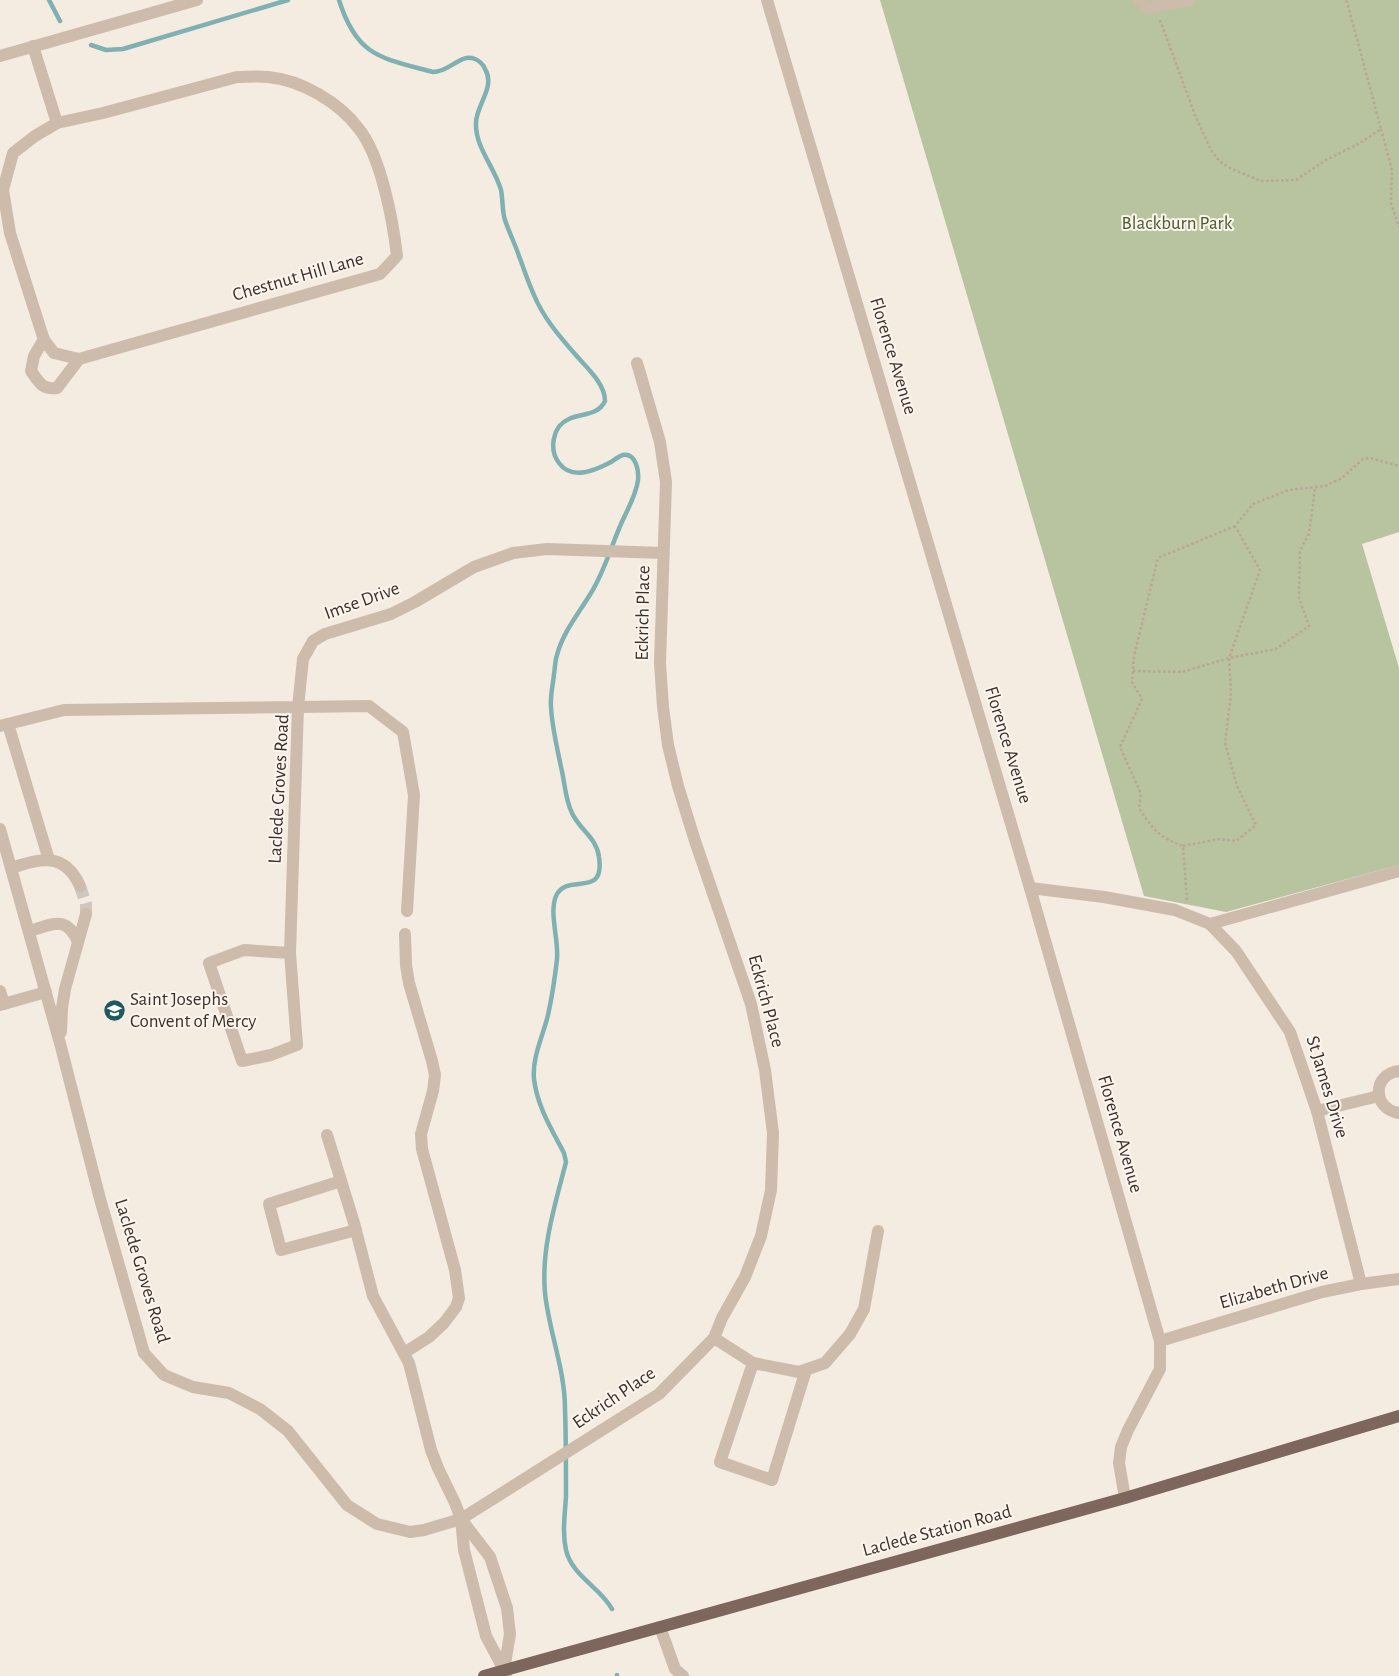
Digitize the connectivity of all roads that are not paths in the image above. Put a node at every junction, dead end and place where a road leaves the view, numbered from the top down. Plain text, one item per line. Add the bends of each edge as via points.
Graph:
1 (197, 0) edge
2 (767, 0) edge
3 (1139, 0) edge
4 (1189, 0) edge
5 (33, 46) junction
6 (0, 56) edge
7 (57, 124) junction
8 (44, 339) junction
9 (79, 359) junction
10 (637, 363) dead end
11 (663, 553) junction
12 (298, 708) junction
13 (4, 725) edge
14 (0, 829) edge
15 (49, 860) junction
16 (11, 868) junction
17 (1399, 871) edge
18 (80, 886) tunnel mouth
19 (1030, 888) junction
20 (407, 912) dead end
21 (86, 914) tunnel mouth
22 (1210, 924) junction
23 (29, 931) junction
24 (405, 934) dead end
25 (78, 942) junction
26 (290, 953) junction
27 (0, 991) edge
28 (46, 992) junction
29 (2, 1004) edge
30 (61, 1047) junction
31 (1399, 1071) edge
32 (1379, 1096) junction
33 (1317, 1111) junction
34 (1399, 1113) edge
35 (326, 1135) dead end
36 (341, 1181) junction
37 (356, 1230) junction
38 (878, 1231) dead end
39 (1399, 1279) edge
40 (1361, 1284) junction
41 (714, 1338) junction
42 (1160, 1341) junction
43 (404, 1353) junction
44 (753, 1363) junction
45 (806, 1370) junction
46 (1399, 1416) edge
47 (1125, 1498) junction
48 (461, 1519) junction
49 (660, 1627) junction
50 (505, 1673) edge
51 (484, 1676) edge
52 (682, 1676) edge

1 - 5 street
2 - 19 street, Florence Avenue
3 - 4 street via 1148,8
5 - 6 street
5 - 7 street
7 - 8 street, Chestnut Hill Lane via 13,153 3,190 10,233
7 - 9 street, Chestnut Hill Lane via 237,76 269,77 300,85 343,112 360,129 385,189 397,256 380,274
8 - 9 street, Chestnut Hill Lane via 54,353
8 - 9 street via 34,356 32,371 40,384 50,389 57,388
10 - 11 street, Eckrich Place via 660,442 666,482
11 - 12 street, Imse Drive via 547,549 513,553 474,567 391,614 325,634 314,641 303,659
11 - 41 street, Eckrich Place via 660,663 668,745 695,841 751,1004 765,1070 773,1133 771,1190 761,1236 745,1277
12 - 13 street via 64,710
12 - 20 street, Laclede Groves Road via 369,706 403,732 414,795
12 - 26 street, Laclede Groves Road
13 - 15 street
14 - 16 street, Laclede Groves Road
15 - 16 street
15 - 18 street via 70,869
16 - 23 street, Laclede Groves Road
17 - 22 street
19 - 22 street via 1176,910
19 - 42 street, Florence Avenue
21 - 25 street
22 - 33 street, St James Drive via 1236,951 1290,1032
23 - 25 street via 68,925
23 - 28 street, Laclede Groves Road
24 - 43 street via 409,982 435,1075 421,1134 422,1149 455,1270 459,1298 444,1323
25 - 30 street via 62,1008
26 - 26 street, Laclede Groves Road via 244,950 210,963 242,1061 297,1045
27 - 29 street
28 - 29 street
28 - 30 street, Laclede Groves Road
30 - 48 street, Laclede Groves Road via 144,1353 164,1375 193,1387 229,1393 260,1409 288,1431 347,1505 377,1524 410,1532
31 - 32 street via 1384,1077 1380,1082
32 - 33 street
32 - 34 street via 1386,1108
33 - 40 street, St James Drive
35 - 36 street
36 - 37 street
36 - 37 street via 269,1204 281,1250
37 - 43 street via 373,1296
38 - 45 street via 864,1308 850,1334 825,1363
39 - 40 street, Elizabeth Drive
40 - 42 street, Elizabeth Drive via 1322,1292
41 - 44 street
41 - 48 street, Eckrich Place via 659,1394
42 - 47 street, Florence Avenue via 1160,1369 1121,1447 1119,1463
43 - 48 street via 413,1376 431,1450
44 - 45 street via 800,1372
44 - 45 street via 720,1462 772,1480
46 - 47 main road, Laclede Station Road
47 - 49 main road, Laclede Station Road
48 - 50 street via 464,1550 486,1636
48 - 50 street via 490,1557 507,1608 510,1634
49 - 50 main road, Laclede Station Road
49 - 52 street via 675,1669
50 - 51 main road, Laclede Station Road

